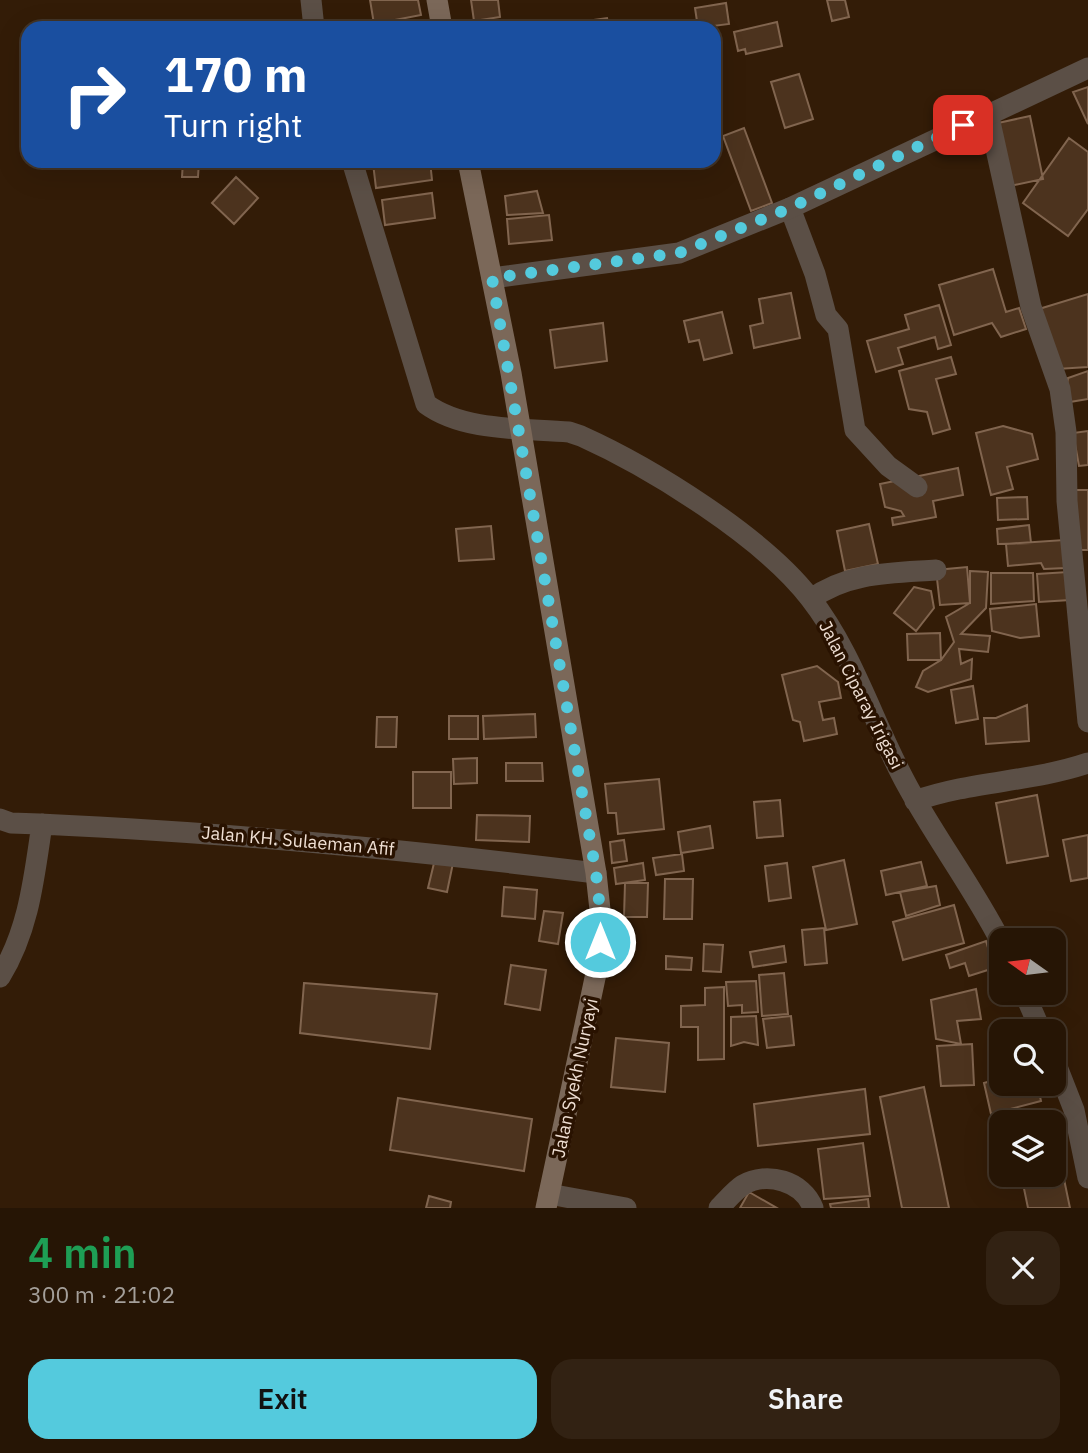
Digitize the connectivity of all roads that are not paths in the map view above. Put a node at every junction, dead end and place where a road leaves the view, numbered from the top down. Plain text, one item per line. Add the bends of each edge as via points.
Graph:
1 (311, 0) edge
2 (437, 0) edge
3 (313, 21) edge
4 (441, 21) edge
5 (1088, 68) edge
6 (988, 113) junction
7 (354, 168) edge
8 (469, 168) edge
9 (790, 208) junction
10 (492, 278) junction
11 (519, 421) junction
12 (917, 487) dead end
13 (936, 570) dead end
14 (818, 594) junction
15 (1088, 722) edge
16 (1088, 763) edge
17 (926, 797) junction
18 (0, 820) edge
19 (42, 824) junction
20 (596, 873) junction
21 (994, 928) edge
22 (0, 977) edge
23 (1066, 1083) edge
24 (1081, 1112) edge
25 (1088, 1178) edge
26 (548, 1201) edge
27 (626, 1208) edge
28 (719, 1208) edge
29 (813, 1208) edge

1 - 3 street
2 - 4 main road
5 - 6 street
6 - 9 street
6 - 15 street via 1031,307 1060,389
7 - 11 street, Jalan Ciparay Irigasi via 426,404 452,417
8 - 10 main road, Jalan Syekh Nuryayi
9 - 10 street via 679,253
9 - 12 street via 826,315 838,328 855,430 888,466
10 - 11 main road, Jalan Syekh Nuryayi
11 - 14 street, Jalan Ciparay Irigasi via 581,436 675,486
11 - 20 main road, Jalan Syekh Nuryayi
13 - 14 street via 863,576
14 - 17 street, Jalan Ciparay Irigasi via 848,662
16 - 17 street
17 - 21 street, Jalan Ciparay Irigasi
18 - 19 street, Jalan KH. Sulaeman Afif
19 - 20 street, Jalan KH. Sulaeman Afif via 391,848
19 - 22 street via 30,904
20 - 26 main road, Jalan Syekh Nuryayi via 601,919 598,964
23 - 24 street
24 - 25 street
26 - 27 street
28 - 29 street via 743,1185 764,1178 796,1186

